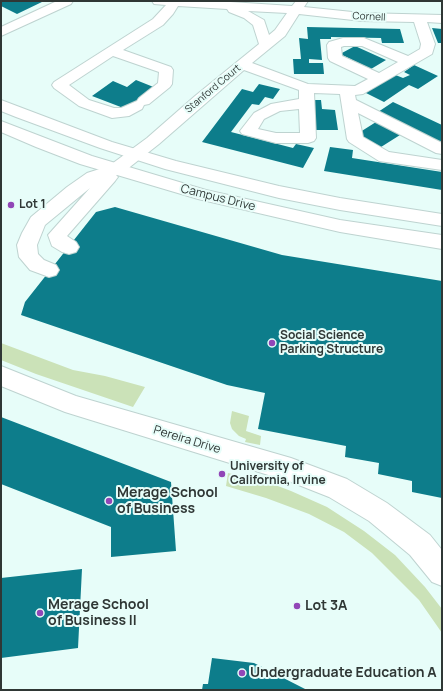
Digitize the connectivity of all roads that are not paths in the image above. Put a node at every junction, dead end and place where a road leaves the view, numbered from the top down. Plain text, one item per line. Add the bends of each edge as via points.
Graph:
1 (67, 1) edge
2 (158, 1) edge
3 (174, 2) edge
4 (223, 5) junction
5 (299, 6) edge
6 (429, 6) dead end
7 (431, 19) edge
8 (1, 32) edge
9 (266, 46) junction
10 (112, 51) junction
11 (435, 52) edge
12 (409, 62) junction
13 (243, 65) junction
14 (380, 79) junction
15 (348, 96) junction
16 (1, 105) edge
17 (1, 126) edge
18 (442, 149) edge
19 (136, 155) junction
20 (442, 165) edge
21 (115, 170) junction
22 (442, 220) edge
23 (442, 242) edge
24 (69, 246) dead end
25 (49, 270) dead end
26 (1, 376) edge
27 (442, 572) edge

1 - 8 main road
2 - 3 main road, Cornell
3 - 4 main road, Cornell
3 - 10 main road via 170,11 158,22
4 - 5 main road, Cornell
4 - 9 main road via 259,22
5 - 7 main road, Cornell via 362,17
5 - 9 main road, Stanford Court via 280,33
6 - 7 main road
7 - 11 main road via 428,44
9 - 13 main road, Stanford Court
10 - 10 main road via 166,70 165,84 124,114 112,113 84,103 59,85
11 - 12 main road
12 - 14 main road
12 - 14 main road via 364,42 343,42 334,45 335,58
13 - 15 main road via 306,95
13 - 19 main road, Stanford Court
14 - 15 main road
15 - 18 main road
15 - 20 main road via 355,139 385,157
16 - 19 main road, Campus Drive
17 - 21 main road, Campus Drive via 42,144
19 - 21 main road, Stanford Court
19 - 22 main road, Campus Drive via 279,192
21 - 23 main road, Campus Drive via 284,214 340,226
21 - 24 main road via 57,235 59,241
21 - 25 main road via 93,177 73,191 34,227 28,245 29,257 37,265
26 - 27 main road, Pereira Drive via 73,405 291,470 338,488 384,517 420,546

